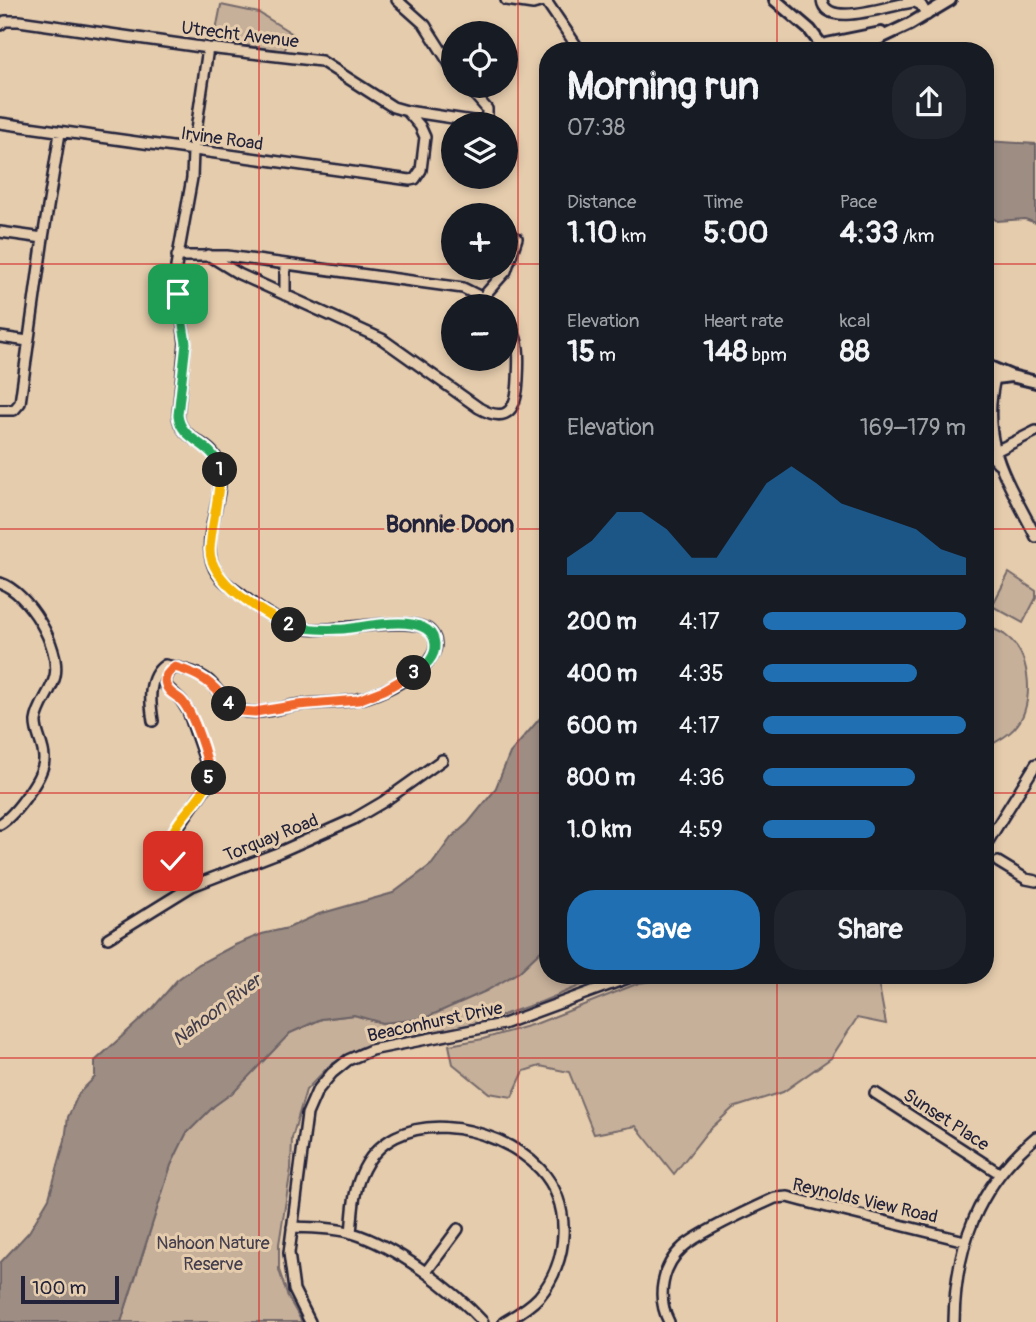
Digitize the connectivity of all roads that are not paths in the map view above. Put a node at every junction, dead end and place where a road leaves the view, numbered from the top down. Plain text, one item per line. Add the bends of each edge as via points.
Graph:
1 (397, 0) edge
2 (506, 0) edge
3 (775, 0) edge
4 (822, 0) edge
5 (950, 0) edge
6 (546, 1) edge
7 (927, 15) junction
8 (2, 23) edge
9 (899, 29) junction
10 (574, 42) edge
11 (818, 42) edge
12 (848, 42) edge
13 (872, 42) edge
14 (208, 48) junction
15 (441, 50) edge
16 (477, 98) edge
17 (407, 111) junction
18 (0, 123) edge
19 (61, 134) junction
20 (193, 151) junction
21 (0, 232) edge
22 (43, 238) junction
23 (177, 256) junction
24 (208, 256) junction
25 (285, 264) junction
26 (498, 280) edge
27 (474, 294) edge
28 (486, 294) edge
29 (285, 295) junction
30 (0, 337) edge
31 (28, 341) junction
32 (517, 371) edge
33 (994, 371) edge
34 (1036, 382) edge
35 (0, 410) edge
36 (1036, 431) edge
37 (994, 444) edge
38 (996, 451) junction
39 (994, 459) edge
40 (999, 465) junction
41 (1036, 537) edge
42 (0, 583) edge
43 (175, 667) junction
44 (153, 721) dead end
45 (442, 760) dead end
46 (1036, 764) edge
47 (0, 824) edge
48 (994, 832) edge
49 (998, 862) dead end
50 (1036, 881) edge
51 (192, 886) junction
52 (108, 939) dead end
53 (612, 984) edge
54 (875, 1093) dead end
55 (1036, 1137) edge
56 (999, 1173) junction
57 (292, 1227) junction
58 (458, 1229) dead end
59 (351, 1233) junction
60 (965, 1241) junction
61 (426, 1272) junction
62 (310, 1322) edge
63 (483, 1322) edge
64 (504, 1322) edge
65 (669, 1322) edge
66 (954, 1322) edge

1 - 15 street via 425,25
2 - 6 street
3 - 11 main road
4 - 7 street via 828,10 845,14 915,2
5 - 7 main road
6 - 10 street
7 - 9 main road
8 - 14 street, Utrecht Avenue via 19,21
9 - 12 main road
9 - 13 main road
14 - 17 street, Utrecht Avenue via 321,61 393,107
14 - 20 street
16 - 17 street, Utrecht Avenue via 487,109 487,116 479,122
17 - 20 street, Irvine Road via 424,131 419,175 410,180
18 - 19 street, Irvine Road
19 - 20 street, Irvine Road
19 - 22 street
20 - 23 street
21 - 22 street
22 - 31 street
23 - 24 street
23 - 43 street via 175,275 186,343 178,415 181,429 209,449 218,462 210,553 219,576 253,605 292,626 324,630 411,624 429,630 435,647 419,670 366,698 261,712 237,709 203,677
24 - 25 street
24 - 29 street
25 - 27 street via 463,288
25 - 29 street
26 - 28 street
29 - 32 street via 382,339 494,415 512,408
30 - 31 street
31 - 35 street via 19,407
33 - 34 main road
36 - 38 street
37 - 38 street
38 - 40 street
39 - 40 street
40 - 41 street
42 - 47 street via 16,592 36,617 53,648 56,670 36,720 44,762 19,807
43 - 44 street via 165,665 155,675
43 - 51 street via 167,675 166,686 188,710 209,769 206,786 169,839 173,861
45 - 51 street, Torquay Road via 383,803 331,831
46 - 48 street
49 - 50 street
51 - 52 street, Torquay Road
53 - 57 street, Beaconhurst Drive via 516,1020 371,1050 340,1066 322,1084 307,1114
54 - 56 street, Sunset Place
55 - 56 street
56 - 60 street
57 - 59 street
57 - 62 street, Beaconhurst Drive via 291,1280
58 - 61 street
59 - 61 street
59 - 64 street via 360,1176 375,1152 396,1135 423,1128 451,1128 494,1139 517,1151 542,1172 553,1189 561,1210 563,1243 556,1270 545,1288 532,1304
60 - 65 street, Reynolds View Road via 803,1200 775,1198 692,1241 678,1254 668,1266 662,1289
60 - 66 street
61 - 63 street

